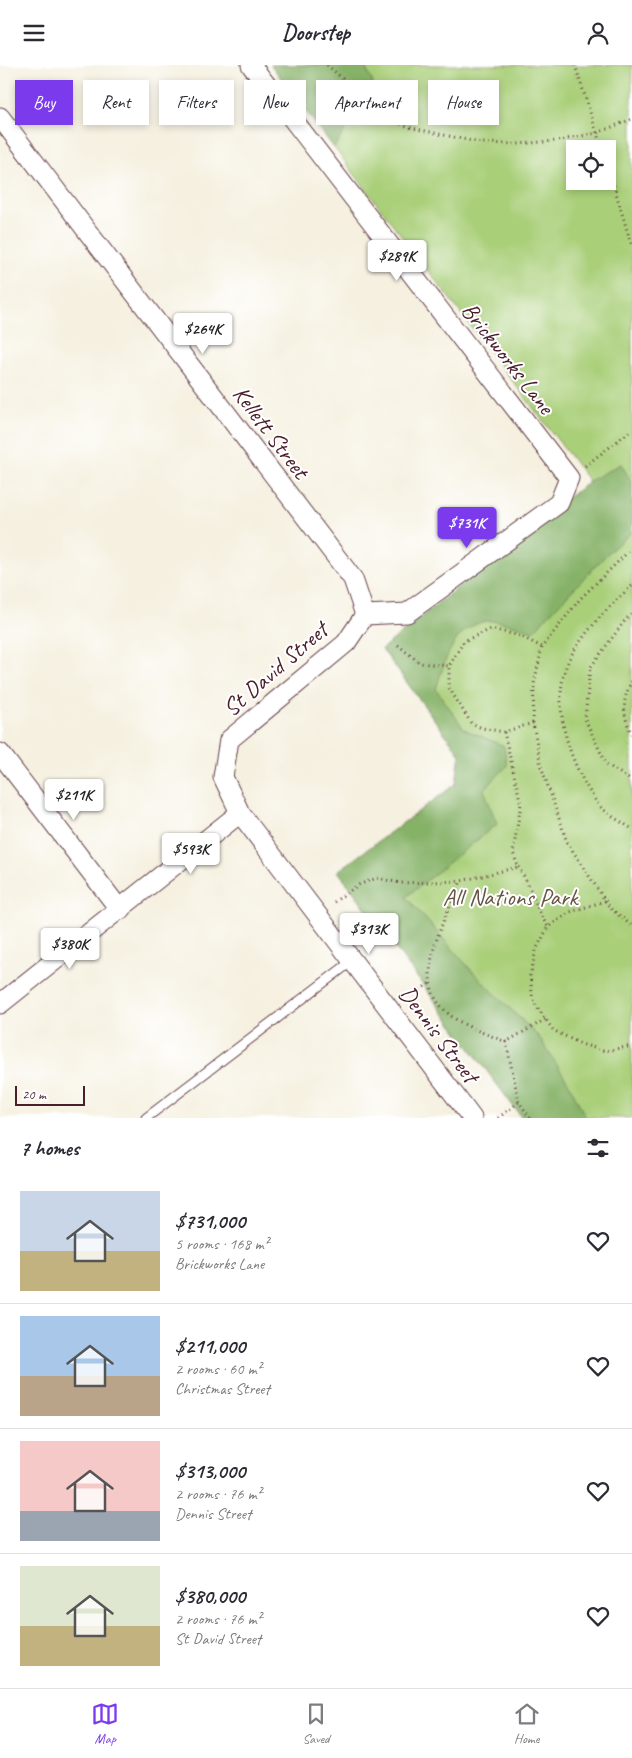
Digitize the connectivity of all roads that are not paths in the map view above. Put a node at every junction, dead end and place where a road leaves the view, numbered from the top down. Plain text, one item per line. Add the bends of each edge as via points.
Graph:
1 (251, 65) edge
2 (0, 117) edge
3 (365, 615) junction
4 (0, 753) edge
5 (240, 813) junction
6 (120, 910) junction
7 (352, 961) junction
8 (0, 1004) edge
9 (466, 1116) edge
10 (146, 1118) edge

1 - 3 street, Brickworks Lane via 569,478 559,503 407,613
2 - 3 street, Kellett Street via 353,579
3 - 5 street, St David Street via 346,643 230,740 222,777
4 - 6 street
5 - 6 street
5 - 7 street, Dennis Street
6 - 8 street
7 - 9 street, Dennis Street
7 - 10 lane

